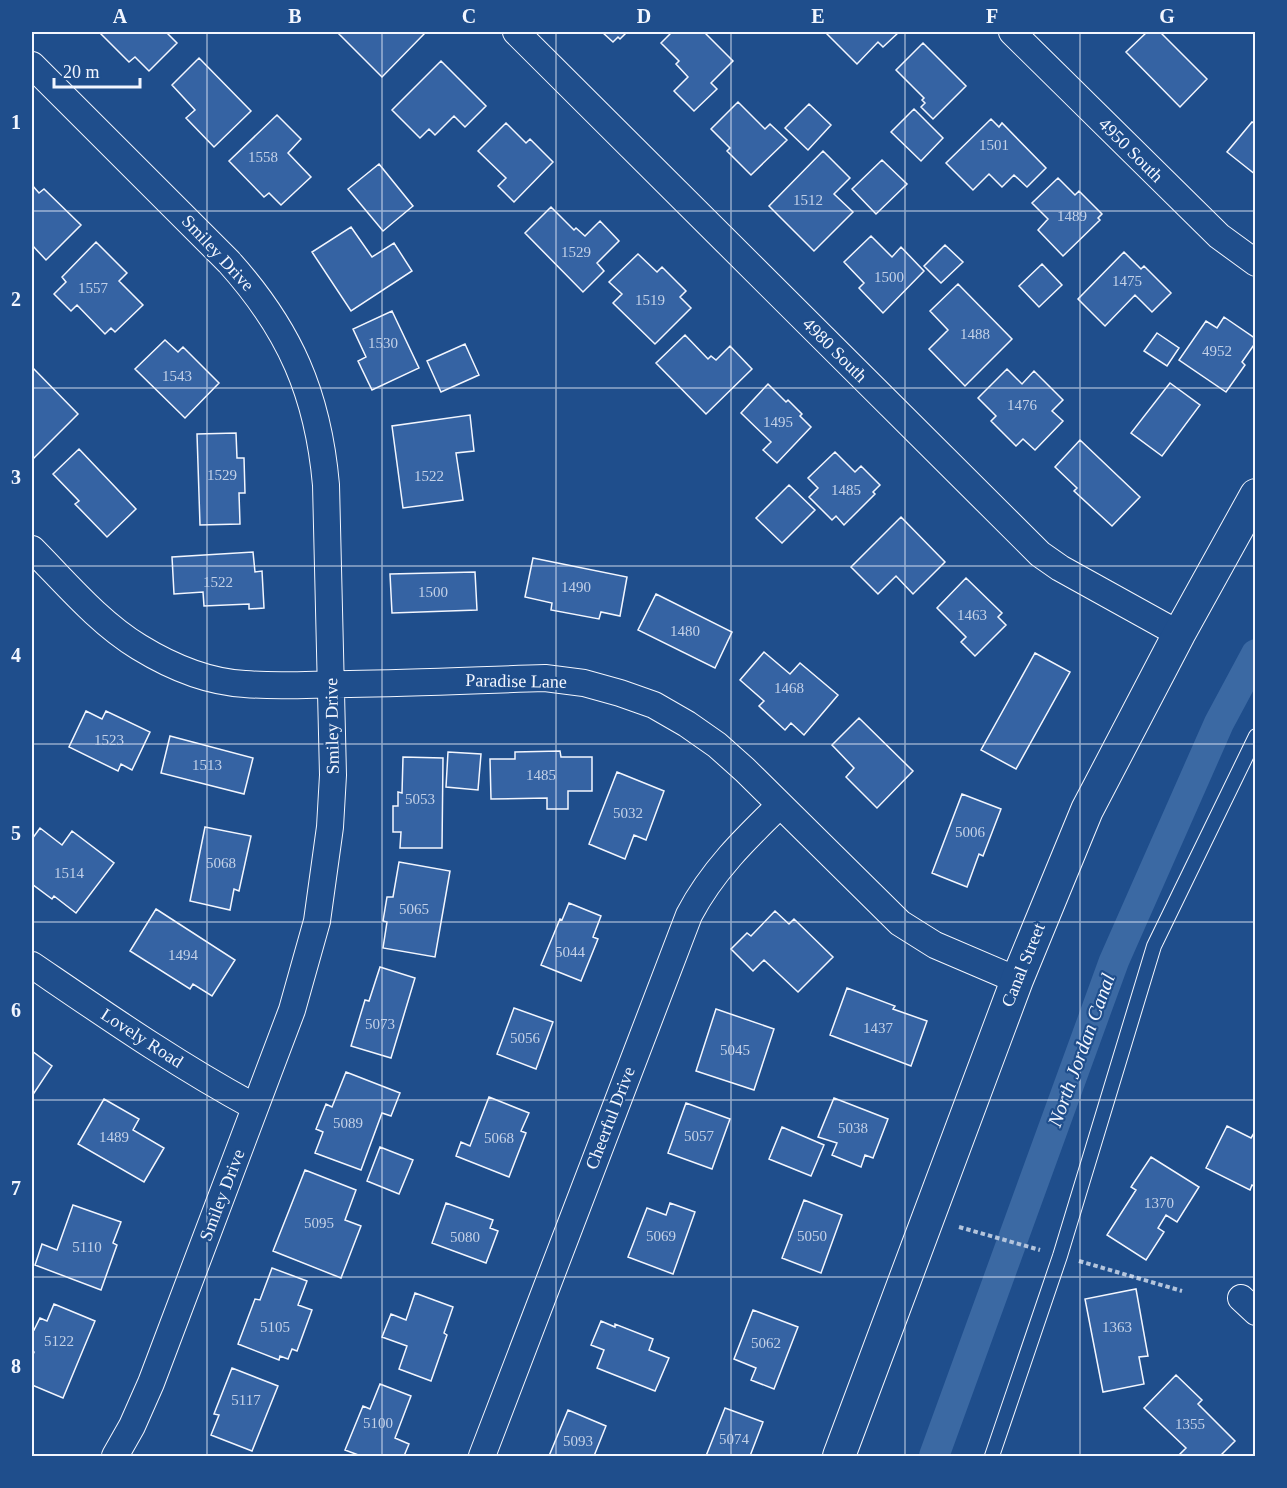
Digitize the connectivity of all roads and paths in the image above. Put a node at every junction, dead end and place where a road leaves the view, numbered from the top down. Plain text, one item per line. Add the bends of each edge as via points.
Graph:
1 (516, 32) edge
2 (1012, 32) edge
3 (32, 65) edge
4 (1256, 263) edge
5 (1256, 495) edge
6 (32, 549) edge
7 (1179, 634) junction
8 (332, 684) junction
9 (1256, 736) edge
10 (780, 805) junction
11 (32, 965) edge
12 (1017, 980) junction
13 (255, 1107) junction
14 (959, 1227) dead end
15 (1060, 1256) junction
16 (1182, 1291) dead end
17 (114, 1456) edge
18 (482, 1456) edge
19 (839, 1456) edge
20 (992, 1456) edge

1 - 7 street, 4980 South via 1040,554
2 - 4 street, 4950 South via 1212,230
3 - 8 street, Smiley Drive via 229,261 271,313 288,343 312,403 323,448
5 - 7 street, Canal Street
6 - 8 street, Paradise Lane via 115,630 160,660 243,684
7 - 12 street, Canal Street via 1087,810
8 - 10 street, Paradise Lane via 545,678 584,683 654,705 687,724 717,745
8 - 13 street, Smiley Drive via 330,827 317,921 292,1010
9 - 15 lane via 1154,946
10 - 12 street, Paradise Lane via 900,923 935,945
10 - 18 street, Cheerful Drive via 712,876 688,915
11 - 13 street, Lovely Road via 159,1050
12 - 19 street, Canal Street
13 - 17 street, Smiley Drive via 151,1383
14 - 15 path
15 - 16 path
15 - 20 lane

